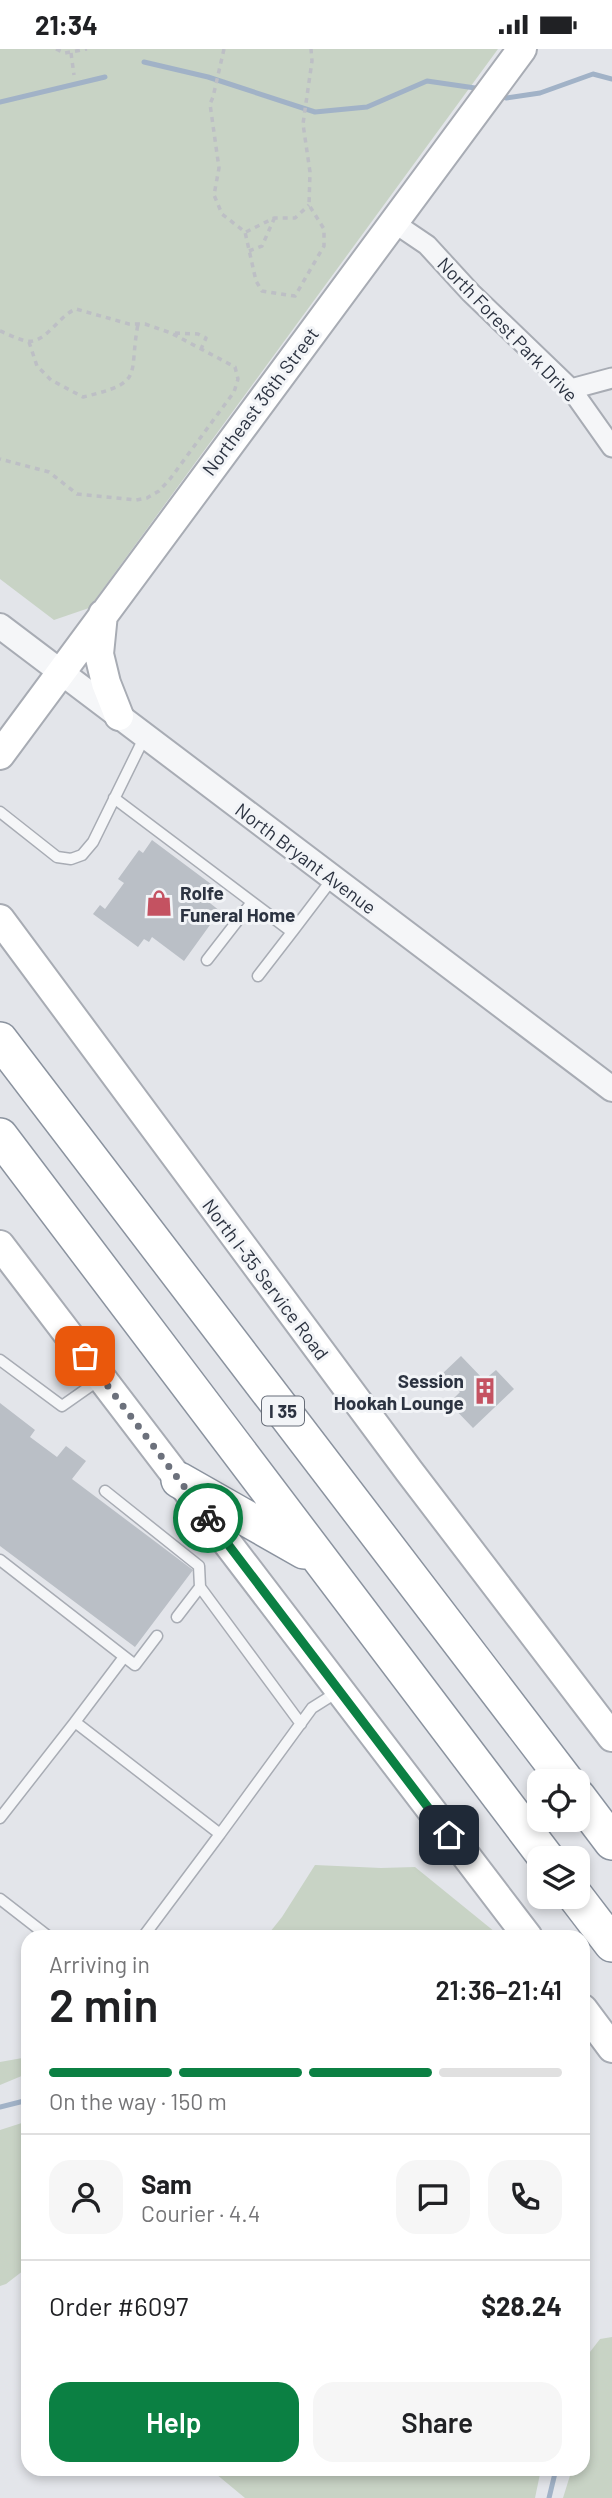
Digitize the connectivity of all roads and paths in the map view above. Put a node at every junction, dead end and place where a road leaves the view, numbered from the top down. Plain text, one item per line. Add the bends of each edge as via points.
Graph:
1 (56, 49) edge
2 (87, 49) edge
3 (224, 49) edge
4 (311, 49) edge
5 (522, 49) edge
6 (71, 53) junction
7 (74, 75) dead end
8 (309, 205) junction
9 (274, 218) junction
10 (393, 222) junction
11 (245, 232) junction
12 (249, 251) junction
13 (138, 324) junction
14 (0, 331) edge
15 (171, 333) junction
16 (29, 342) junction
17 (201, 348) junction
18 (612, 378) edge
19 (571, 389) junction
20 (612, 447) edge
21 (0, 459) edge
22 (103, 614) junction
23 (0, 626) edge
24 (60, 672) junction
25 (119, 716) junction
26 (145, 736) junction
27 (0, 755) edge
28 (114, 798) junction
29 (0, 812) edge
30 (333, 878) junction
31 (252, 902) junction
32 (0, 919) edge
33 (292, 932) junction
34 (207, 960) dead end
35 (258, 976) dead end
36 (0, 1040) edge
37 (612, 1089) edge
38 (0, 1136) edge
39 (0, 1245) edge
40 (0, 1360) edge
41 (102, 1378) junction
42 (179, 1480) junction
43 (105, 1492) dead end
44 (0, 1560) edge
45 (319, 1560) junction
46 (200, 1587) junction
47 (177, 1617) dead end
48 (157, 1636) dead end
49 (124, 1657) junction
50 (340, 1691) junction
51 (75, 1722) junction
52 (301, 1724) junction
53 (612, 1737) edge
54 (557, 1769) edge
55 (590, 1813) edge
56 (0, 1818) edge
57 (220, 1834) junction
58 (612, 1842) edge
59 (537, 1846) edge
60 (0, 1899) edge
61 (585, 1909) edge
62 (40, 1930) edge
63 (149, 1930) edge
64 (523, 1930) edge
65 (612, 1944) edge
66 (590, 2018) edge
67 (612, 2047) edge

1 - 6 path
2 - 6 path
3 - 11 path via 210,104 219,168 214,195 222,214
4 - 8 path via 303,124
5 - 10 main road, Northeast 36th Street
6 - 7 path
8 - 9 path via 295,218
8 - 12 path via 324,229 324,246 295,296 262,291
9 - 11 path
9 - 12 path via 261,246
10 - 19 street, North Forest Park Drive via 427,245
10 - 22 main road, Northeast 36th Street
11 - 12 path
13 - 15 path
13 - 16 path via 76,309 41,338
13 - 16 path via 135,366 125,384 83,397 51,380 37,366
14 - 16 path
15 - 17 path
15 - 17 path via 198,334 205,338
17 - 21 path via 235,367 234,392 170,479 147,498 78,494 49,472
18 - 19 street
19 - 20 street, North Forest Park Drive
22 - 24 main road, Northeast 36th Street
22 - 25 main road via 99,653
23 - 24 street, North Bryant Avenue
24 - 25 street, North Bryant Avenue
24 - 27 main road, Northeast 36th Street
25 - 26 street, North Bryant Avenue
26 - 28 lane
26 - 30 street, North Bryant Avenue
28 - 29 lane via 93,842 82,855 71,859 57,857
28 - 31 lane
30 - 33 lane
30 - 37 street, North Bryant Avenue
31 - 33 lane
31 - 34 lane
32 - 53 main road, North I-35 Service Road
33 - 35 lane
36 - 54 highway, I 35
38 - 45 highway
39 - 41 main road
40 - 41 lane via 62,1406
41 - 42 main road
42 - 45 highway
42 - 50 main road
43 - 46 lane via 199,1566
44 - 49 lane
45 - 59 highway
46 - 47 lane
46 - 52 lane
48 - 49 lane via 135,1665
49 - 51 lane
50 - 52 lane via 312,1708
50 - 64 main road
51 - 56 lane
51 - 57 lane
52 - 57 lane
55 - 58 highway
57 - 63 lane
60 - 62 lane
61 - 65 highway
66 - 67 main road

